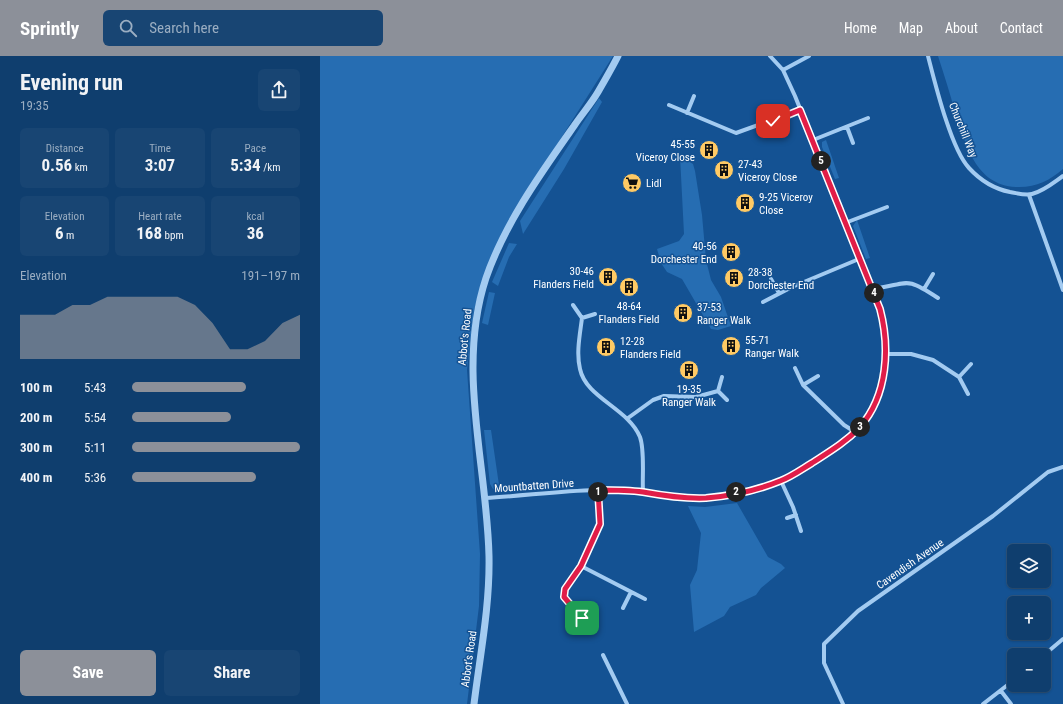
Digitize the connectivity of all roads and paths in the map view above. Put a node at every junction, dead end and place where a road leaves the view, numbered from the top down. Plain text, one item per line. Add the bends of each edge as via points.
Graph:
1 (618, 56) edge
2 (770, 56) edge
3 (809, 56) edge
4 (928, 56) edge
5 (783, 70) junction
6 (694, 96) dead end
7 (669, 105) dead end
8 (800, 110) junction
9 (687, 113) junction
10 (868, 118) dead end
11 (847, 126) junction
12 (813, 140) junction
13 (853, 143) dead end
14 (1063, 176) edge
15 (1029, 195) junction
16 (887, 207) dead end
17 (845, 222) junction
18 (859, 259) junction
19 (933, 274) dead end
20 (771, 279) dead end
21 (924, 288) junction
22 (872, 289) junction
23 (1063, 290) edge
24 (779, 293) junction
25 (938, 298) dead end
26 (763, 302) dead end
27 (573, 305) dead end
28 (595, 314) dead end
29 (582, 318) junction
30 (887, 354) junction
31 (971, 364) dead end
32 (795, 368) dead end
33 (818, 376) dead end
34 (722, 377) dead end
35 (959, 377) junction
36 (803, 385) junction
37 (718, 391) junction
38 (968, 394) dead end
39 (727, 400) dead end
40 (628, 418) junction
41 (855, 432) junction
42 (1063, 467) edge
43 (781, 481) junction
44 (598, 490) junction
45 (643, 492) junction
46 (485, 498) junction
47 (796, 516) junction
48 (787, 518) dead end
49 (801, 531) dead end
50 (581, 566) junction
51 (631, 592) junction
52 (645, 599) dead end
53 (623, 608) dead end
54 (593, 610) dead end
55 (582, 618) junction
56 (591, 630) dead end
57 (1063, 639) edge
58 (1051, 649) edge
59 (603, 655) dead end
60 (1007, 686) edge
61 (1001, 691) junction
62 (474, 704) edge
63 (627, 704) edge
64 (843, 704) edge
65 (983, 704) edge
66 (1012, 704) edge

1 - 46 street, Abbot's Road via 598,93 514,218 486,278 478,311 472,360
2 - 5 street, Mountbatten Drive
3 - 5 street
4 - 15 street, Churchill Way via 948,124 968,167 991,185 1002,190
5 - 8 street, Mountbatten Drive
6 - 9 street
7 - 9 street
8 - 9 street via 740,133
8 - 12 street, Mountbatten Drive
10 - 11 street
11 - 12 street
11 - 13 street
12 - 17 street, Mountbatten Drive
14 - 15 street via 1046,188
15 - 23 street
16 - 17 street
17 - 18 street, Mountbatten Drive
18 - 22 street, Mountbatten Drive
18 - 24 street
19 - 21 street
20 - 24 street
21 - 22 street via 909,282
21 - 25 street
22 - 30 street, Mountbatten Drive via 885,329
24 - 26 street
27 - 29 street
28 - 29 street
29 - 40 street via 578,355 585,381
30 - 35 street via 911,354 933,360
30 - 41 street, Mountbatten Drive via 881,386 874,404
31 - 35 street
32 - 36 street
33 - 36 street
34 - 37 street
35 - 38 street
36 - 41 street via 844,425
37 - 39 street
37 - 40 street via 696,397 664,396 653,400
40 - 45 street via 640,438
41 - 43 street, Mountbatten Drive via 833,450
42 - 64 street, Cavendish Avenue via 1048,472 993,516 858,611 824,644 824,663
43 - 45 street, Mountbatten Drive via 707,498 671,498
43 - 47 street
44 - 45 street, Mountbatten Drive
44 - 46 street, Mountbatten Drive
44 - 50 street via 600,524
46 - 62 street, Abbot's Road via 489,584
47 - 48 street
47 - 49 street
50 - 51 street
50 - 55 street via 565,589 564,597
51 - 52 street
51 - 53 street
54 - 55 street
55 - 56 street
57 - 58 street
59 - 63 street
60 - 61 street
61 - 65 street
61 - 66 street

